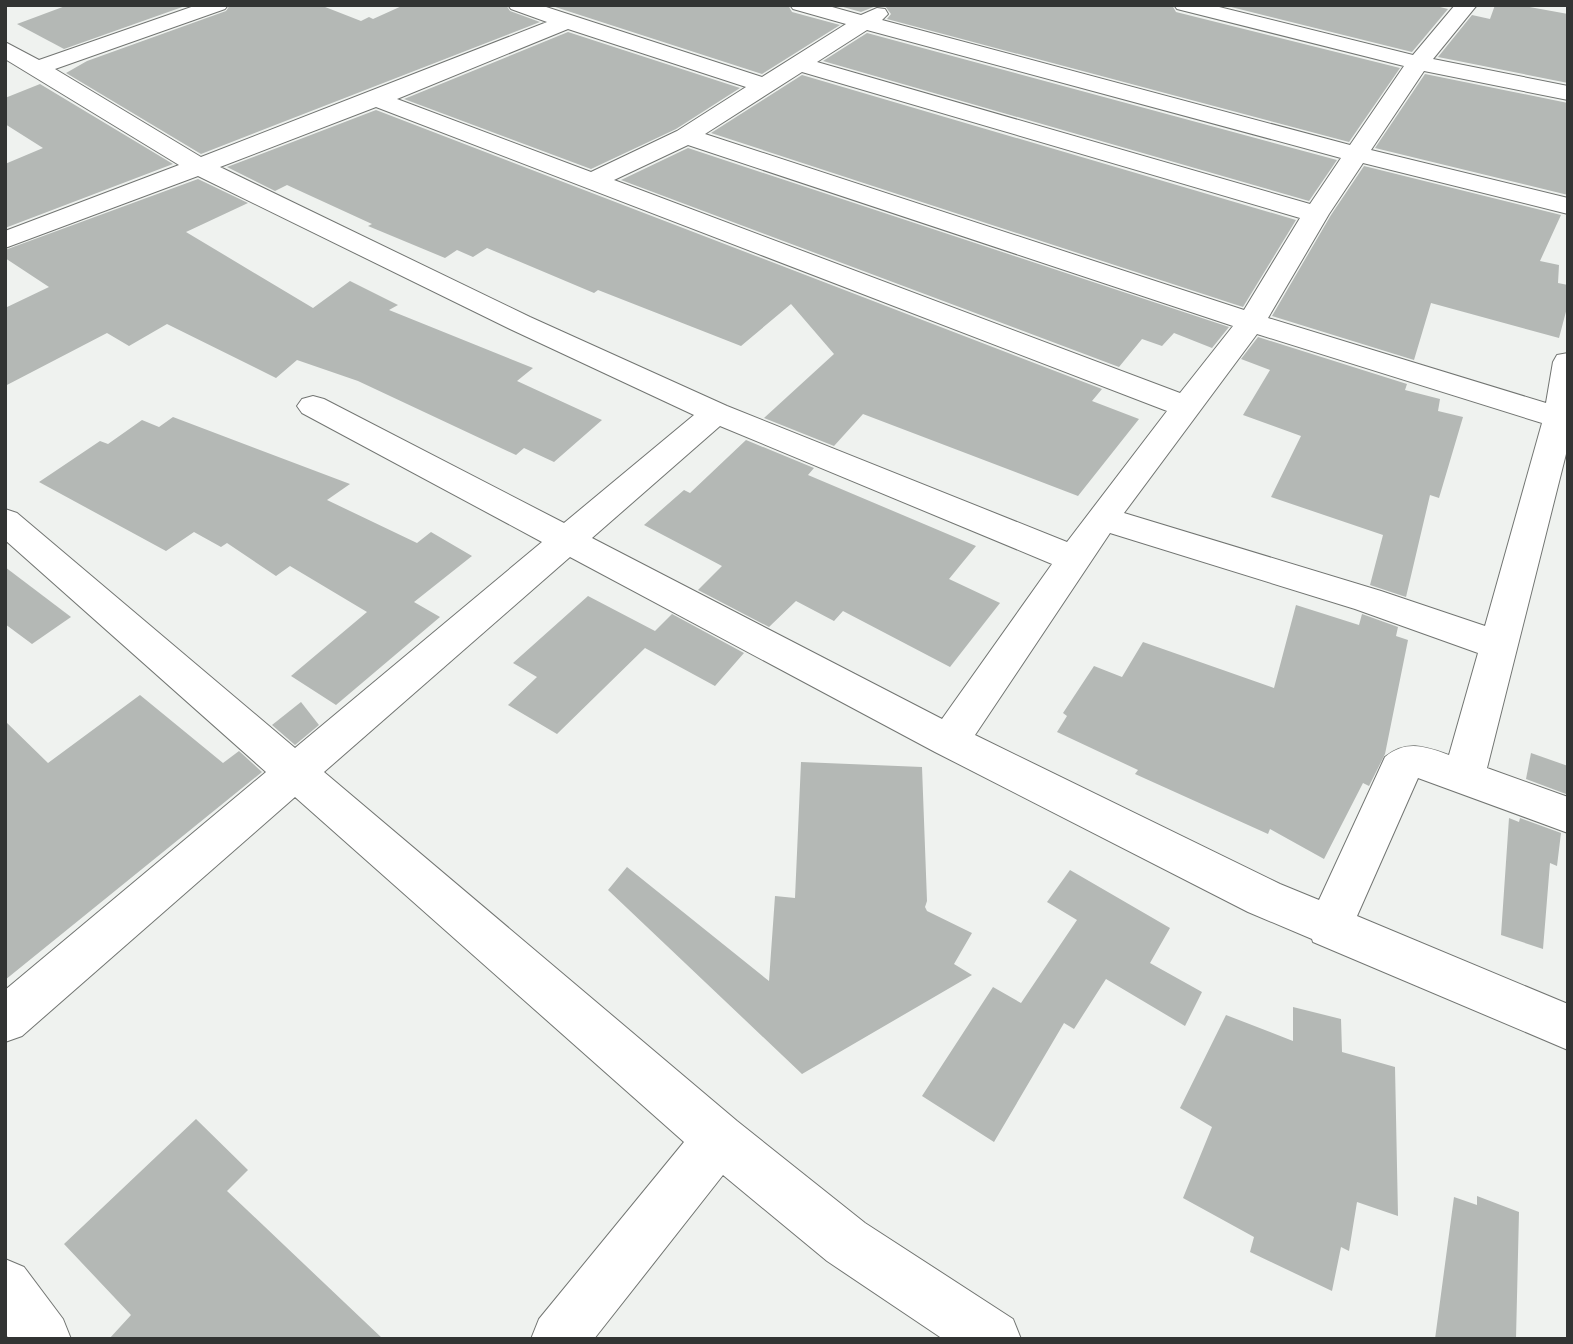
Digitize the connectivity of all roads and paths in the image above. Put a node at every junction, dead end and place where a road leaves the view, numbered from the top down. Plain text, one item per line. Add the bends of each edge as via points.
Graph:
1 (218, 5) edge
2 (518, 5) edge
3 (800, 5) edge
4 (891, 5) edge
5 (1184, 5) edge
6 (1466, 5) edge
7 (131, 10) dead end
8 (568, 21) junction
9 (862, 23) junction
10 (161, 24) junction
11 (5, 49) edge
12 (1418, 62) junction
13 (798, 64) junction
14 (37, 68) junction
15 (762, 85) junction
16 (1568, 93) edge
17 (376, 99) junction
18 (686, 136) junction
19 (1355, 154) junction
20 (198, 166) junction
21 (592, 181) junction
22 (1568, 206) edge
23 (1316, 214) junction
24 (5, 240) edge
25 (1251, 322) junction
26 (1568, 362) edge
27 (313, 406) dead end
28 (1184, 406) junction
29 (716, 413) junction
30 (1563, 420) edge
31 (1102, 518) junction
32 (5, 521) edge
33 (565, 541) junction
34 (1074, 559) junction
35 (1500, 646) junction
36 (949, 741) junction
37 (293, 772) junction
38 (1464, 776) junction
39 (1568, 815) edge
40 (1329, 928) junction
41 (5, 1020) edge
42 (1568, 1027) edge
43 (719, 1139) junction
44 (5, 1286) edge
45 (43, 1339) edge
46 (559, 1339) edge
47 (993, 1339) edge

1 - 10 street
2 - 8 street
3 - 9 street
4 - 9 street
5 - 12 street
6 - 12 street
7 - 10 street
8 - 15 street
8 - 17 street
9 - 13 street
9 - 19 street
10 - 14 street
11 - 14 street
12 - 16 street
12 - 19 street
13 - 15 street
13 - 23 street
14 - 20 street
15 - 18 street
17 - 20 street
17 - 21 street
18 - 21 street
18 - 25 street
19 - 22 street
19 - 23 street
20 - 24 street
20 - 29 street
21 - 28 street
23 - 25 street
25 - 28 street
25 - 30 street
26 - 30 street
27 - 33 street
28 - 31 street
29 - 33 street
29 - 34 street
30 - 35 street
31 - 34 street
31 - 35 street
32 - 37 street
33 - 36 street
33 - 37 street
34 - 36 street
35 - 38 street
36 - 40 street
37 - 41 street
37 - 43 street
38 - 39 street
38 - 40 street via 1419,761 1400,769
40 - 42 street
43 - 46 street
43 - 47 street via 846,1242
44 - 45 street

